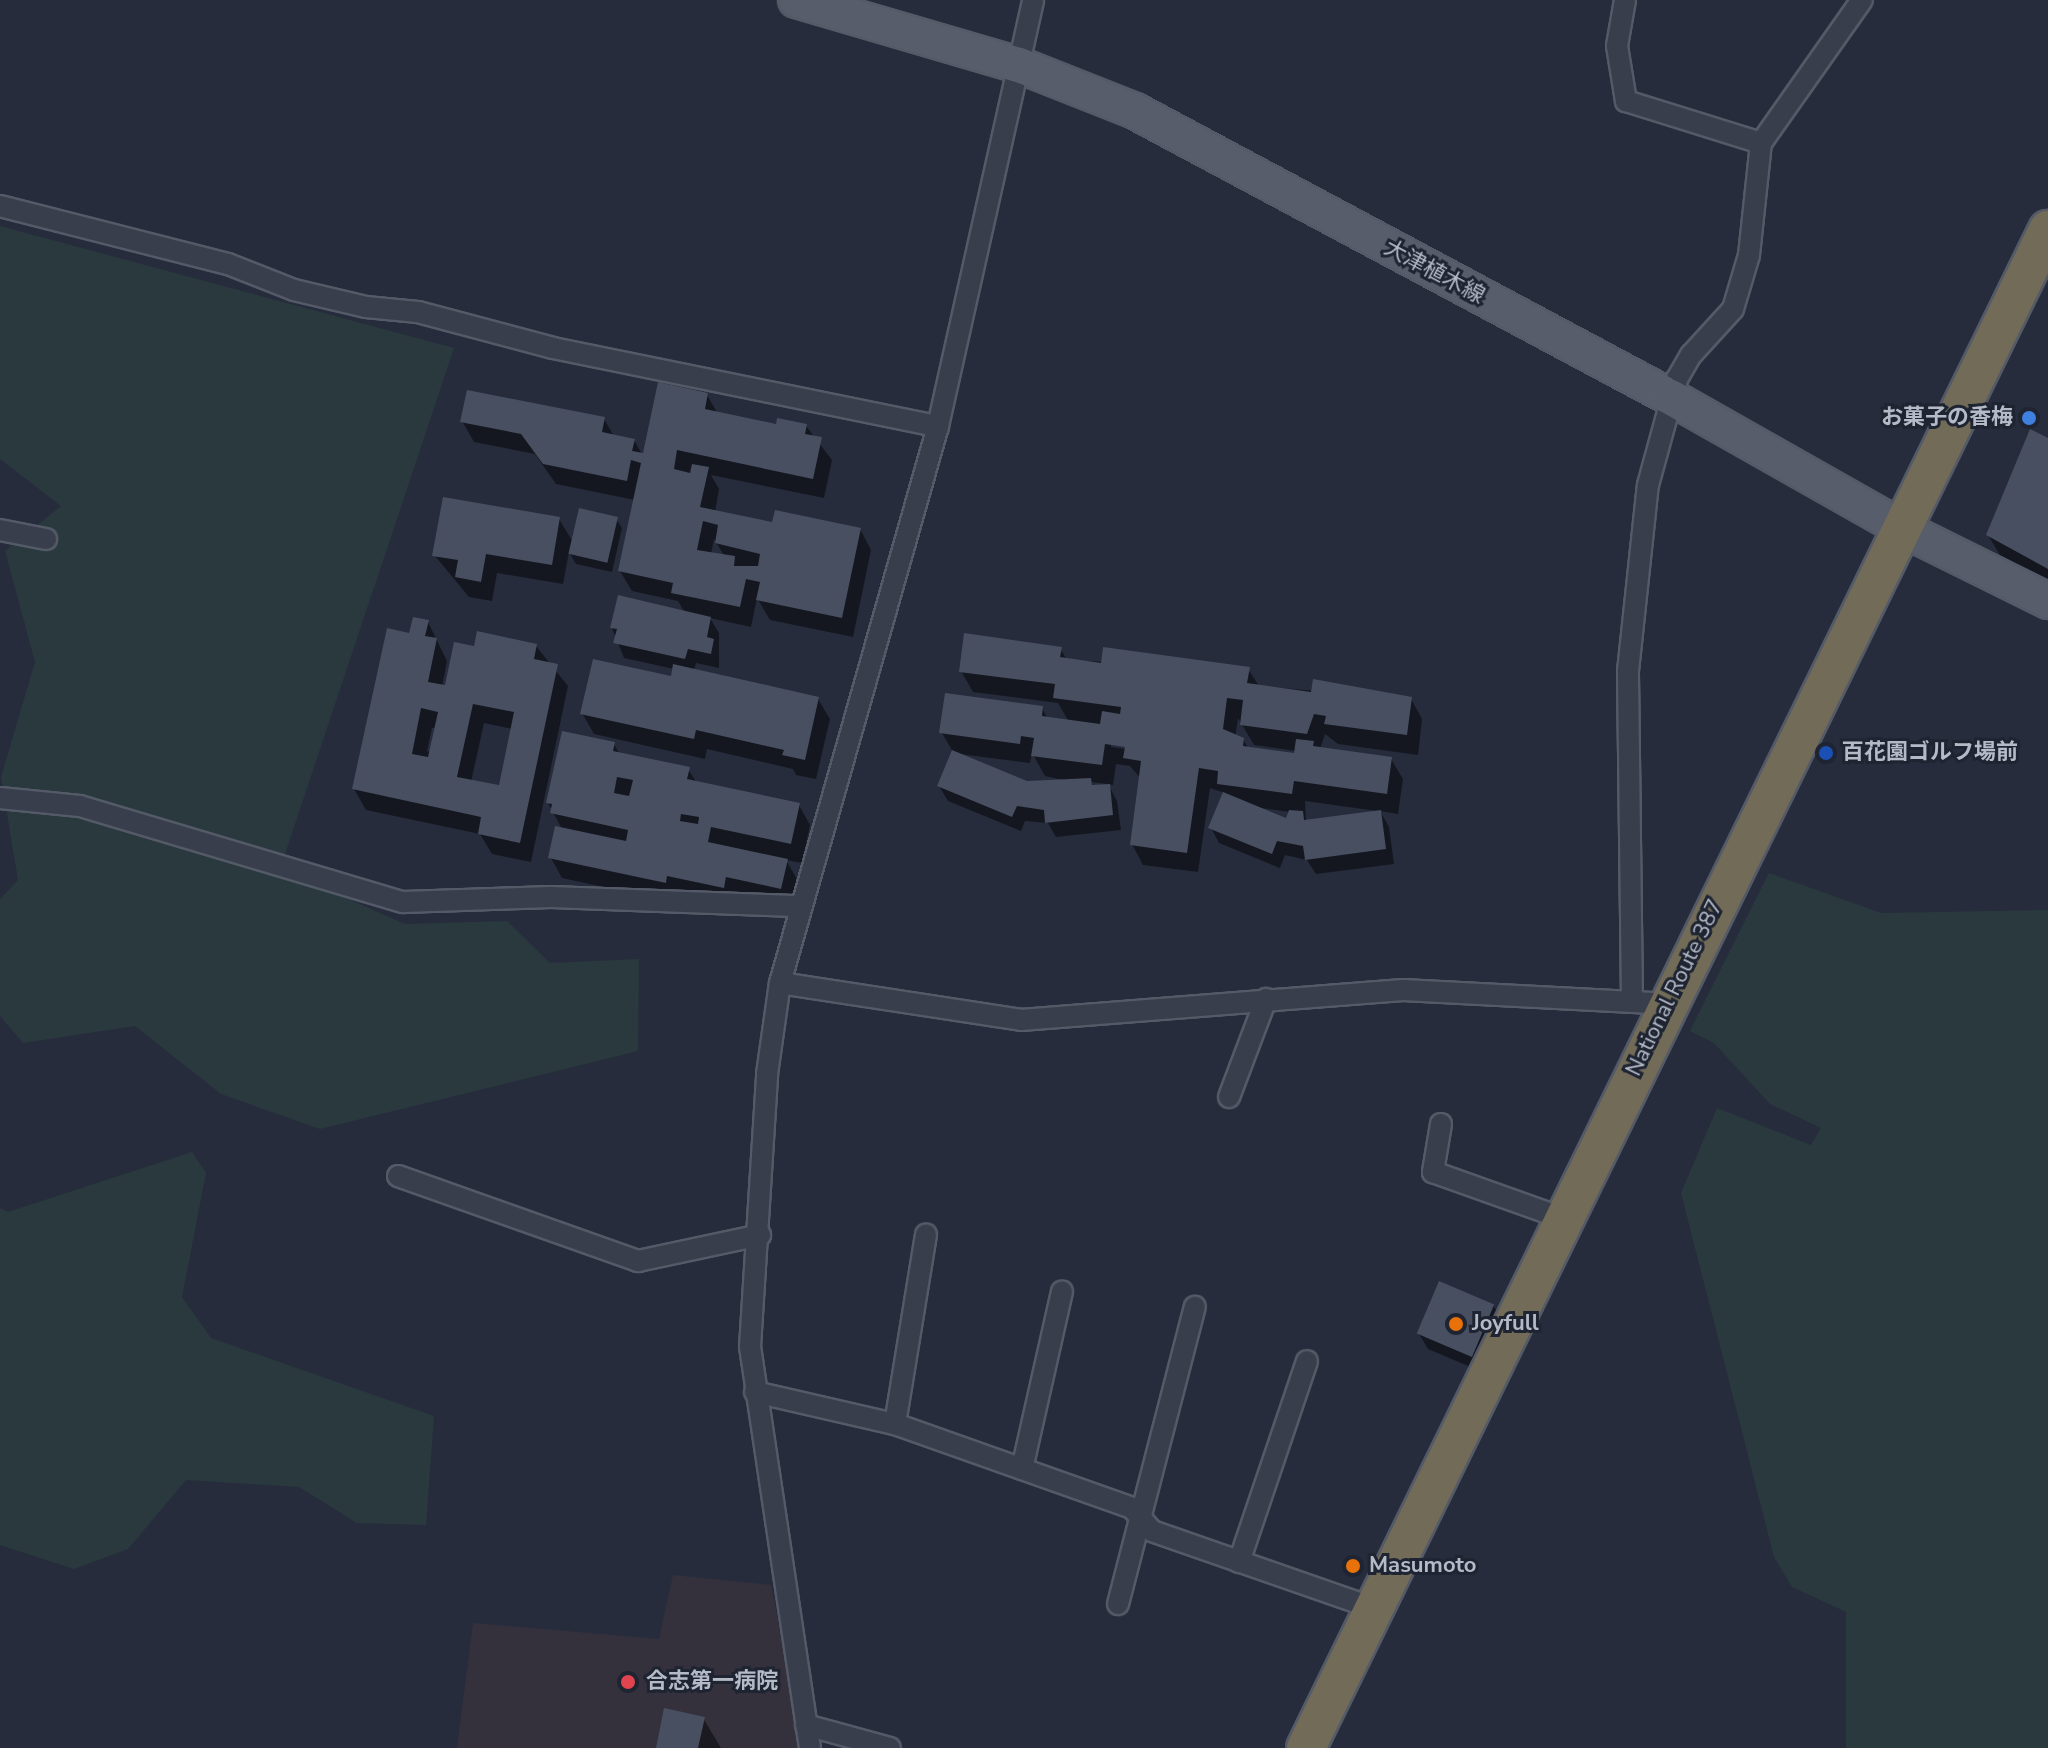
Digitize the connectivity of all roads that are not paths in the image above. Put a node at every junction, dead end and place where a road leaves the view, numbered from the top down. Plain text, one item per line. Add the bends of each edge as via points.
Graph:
1 (796, 0) edge
2 (1033, 0) edge
3 (1625, 0) edge
4 (1862, 0) edge
5 (1019, 65) junction
6 (1761, 143) junction
7 (0, 206) edge
8 (2048, 230) edge
9 (1672, 398) junction
10 (938, 426) junction
11 (0, 530) edge
12 (1905, 530) junction
13 (46, 539) dead end
14 (2048, 601) edge
15 (1, 803) edge
16 (801, 906) junction
17 (780, 983) junction
18 (1266, 999) junction
19 (1650, 1002) junction
20 (1229, 1097) dead end
21 (1441, 1124) dead end
22 (398, 1176) dead end
23 (1562, 1218) junction
24 (760, 1235) junction
25 (926, 1235) dead end
26 (1062, 1291) dead end
27 (1195, 1307) dead end
28 (1307, 1361) dead end
29 (755, 1392) junction
30 (895, 1424) junction
31 (1022, 1469) junction
32 (1140, 1519) junction
33 (1239, 1562) junction
34 (1118, 1604) dead end
35 (1373, 1608) junction
36 (806, 1725) junction
37 (810, 1748) edge
38 (890, 1748) edge
39 (1306, 1748) edge

1 - 5 main road, 大津植木線
2 - 5 street
3 - 6 street via 1617,46 1626,101
4 - 6 street
5 - 9 main road, 大津植木線 via 1178,133
5 - 10 street
6 - 9 street via 1749,255 1733,309 1691,355
7 - 10 street via 228,264 294,290 366,307 418,312 553,348
8 - 12 highway, National Route 387
9 - 12 main road, 大津植木線
9 - 19 street via 1648,485 1628,671
10 - 16 street
11 - 13 street
12 - 14 main road, 大津植木線
12 - 19 highway, National Route 387
15 - 16 street via 80,806 403,902 551,897
16 - 17 street
17 - 18 street via 1021,1020 1103,1017
17 - 24 street via 767,1074
18 - 19 street via 1403,990
18 - 20 street
19 - 23 highway, National Route 387
21 - 23 street via 1433,1172
22 - 24 street via 638,1261
23 - 35 highway, National Route 387
24 - 29 street via 750,1347
25 - 30 street
26 - 31 street
27 - 32 street
28 - 33 street
29 - 30 street
29 - 36 street
30 - 31 street
31 - 32 street via 1132,1508
32 - 33 street via 1152,1531
32 - 34 street
33 - 35 street
35 - 39 highway, National Route 387
36 - 37 street
36 - 38 street

